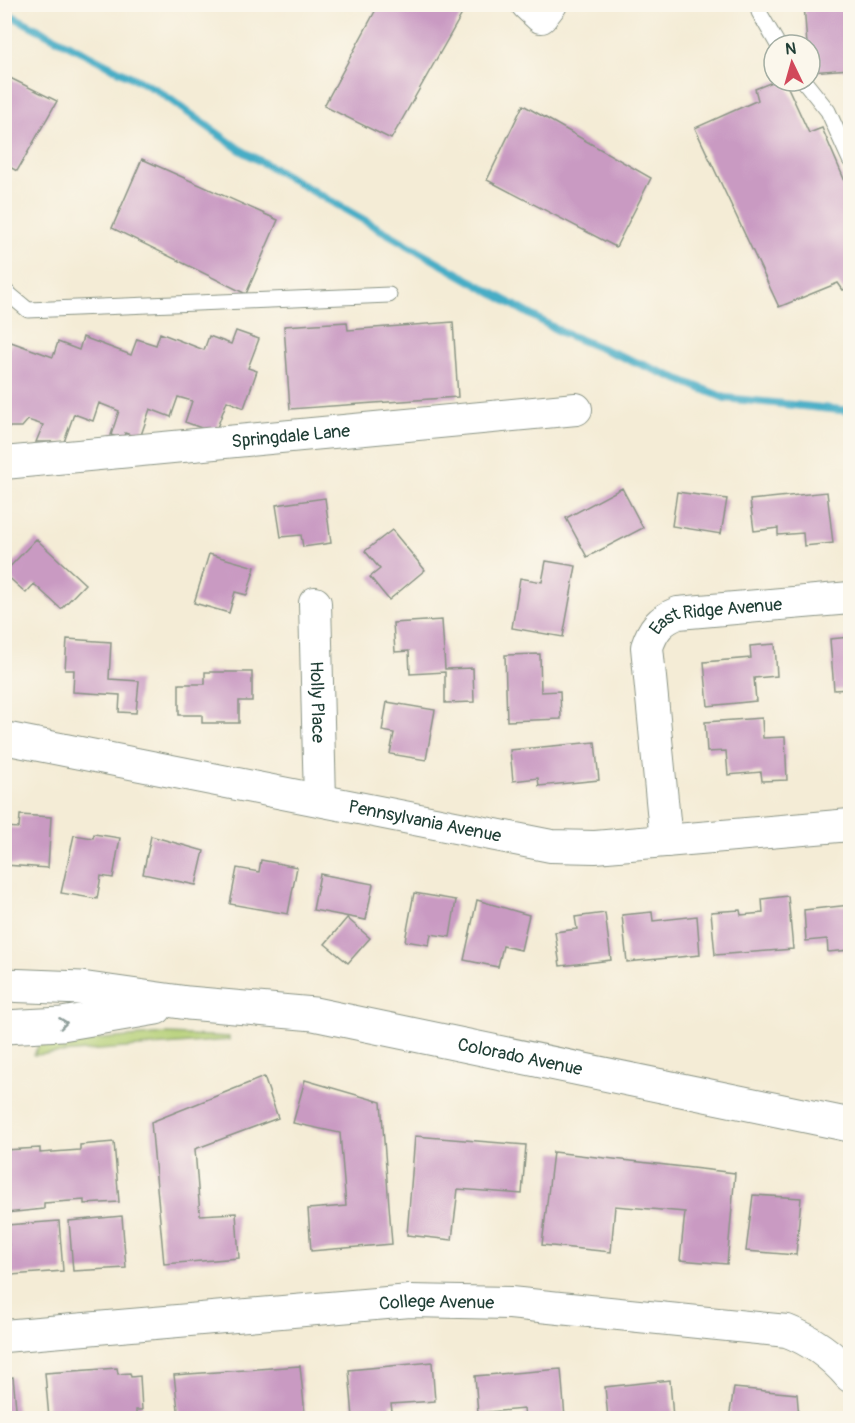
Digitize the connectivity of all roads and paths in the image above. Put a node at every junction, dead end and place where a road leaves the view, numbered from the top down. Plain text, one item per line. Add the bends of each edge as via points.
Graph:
1 (527, 4) edge
2 (551, 4) edge
3 (759, 12) dead end
4 (770, 33) edge
5 (814, 93) edge
6 (850, 160) edge
7 (4, 290) edge
8 (389, 295) dead end
9 (576, 409) dead end
10 (4, 463) edge
11 (850, 598) edge
12 (315, 603) dead end
13 (4, 738) edge
14 (320, 800) junction
15 (850, 825) edge
16 (666, 841) junction
17 (4, 985) edge
18 (188, 1003) junction
19 (4, 1027) edge
20 (850, 1125) edge
21 (4, 1336) edge
22 (850, 1376) edge

1 - 2 street via 541,17
3 - 4 lane
5 - 6 lane via 828,111
7 - 8 lane via 28,310
9 - 10 street, Springdale Lane
11 - 16 street, East Ridge Avenue via 678,613 653,630 647,647
12 - 14 street, Holly Place
13 - 14 street, Pennsylvania Avenue
14 - 16 street, Pennsylvania Avenue via 550,846
15 - 16 street, Pennsylvania Avenue
17 - 18 main road, Colorado Avenue via 81,988
19 -> 18 main road, Colorado Avenue via 62,1024
18 - 20 main road, Colorado Avenue via 314,1014
21 - 22 street, College Avenue via 410,1301 510,1303 787,1331 832,1356

